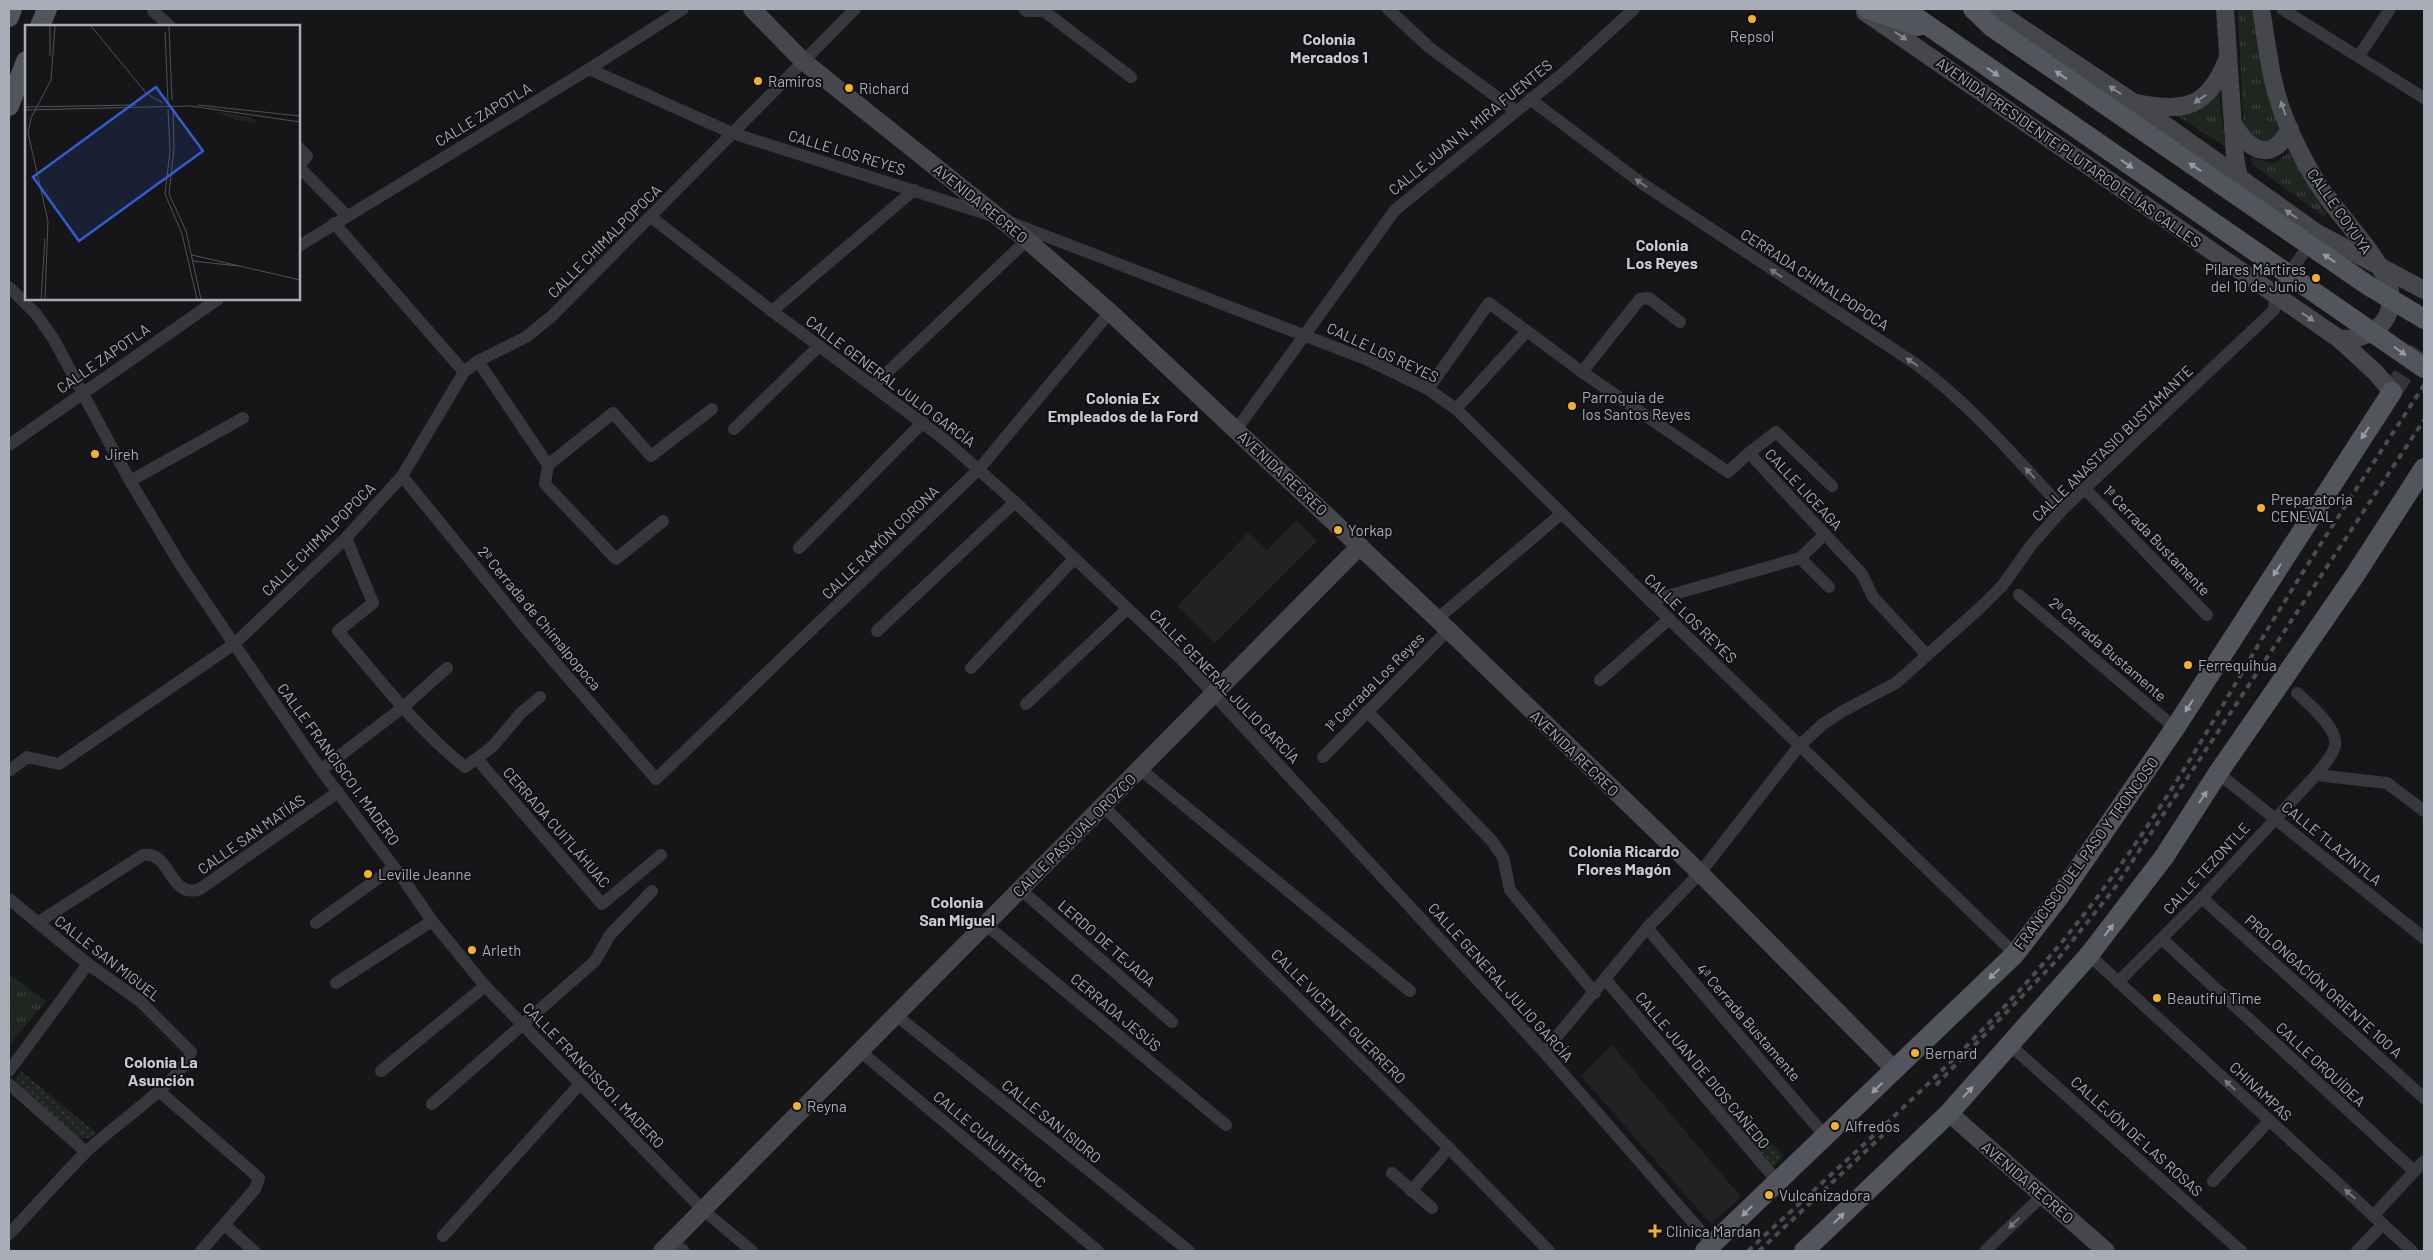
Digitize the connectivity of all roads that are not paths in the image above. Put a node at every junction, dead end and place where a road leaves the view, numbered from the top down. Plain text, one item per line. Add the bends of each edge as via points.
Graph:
1 (12, 9) edge
2 (47, 9) edge
3 (683, 9) edge
4 (752, 9) edge
5 (855, 9) edge
6 (1024, 9) edge
7 (1388, 9) edge
8 (1634, 9) edge
9 (1861, 9) edge
10 (1868, 9) edge
11 (1904, 9) edge
12 (1973, 9) edge
13 (2225, 9) edge
14 (2261, 9) edge
15 (2282, 9) edge
16 (2390, 9) edge
17 (1045, 10) edge
18 (153, 11) dead end
19 (9, 17) edge
20 (1992, 18) edge
21 (40, 25) edge
22 (169, 25) edge
23 (1934, 31) junction
24 (2359, 56) junction
25 (2227, 59) junction
26 (803, 61) junction
27 (25, 64) edge
28 (589, 69) junction
29 (1131, 77) dead end
30 (2424, 98) edge
31 (1530, 99) junction
32 (2133, 102) junction
33 (9, 106) edge
34 (1516, 110) junction
35 (2232, 122) junction
36 (2290, 129) junction
37 (732, 133) junction
38 (300, 149) edge
39 (300, 166) edge
40 (300, 168) edge
41 (2240, 178) junction
42 (914, 190) junction
43 (346, 215) junction
44 (650, 218) junction
45 (1001, 219) junction
46 (334, 223) junction
47 (2317, 233) junction
48 (1027, 240) junction
49 (300, 245) edge
50 (2382, 268) junction
51 (9, 287) edge
52 (2424, 290) edge
53 (2276, 294) junction
54 (214, 300) edge
55 (200, 303) edge
56 (772, 311) junction
57 (1110, 312) junction
58 (2424, 319) edge
59 (1680, 322) dead end
60 (1527, 331) junction
61 (1306, 334) junction
62 (2338, 338) junction
63 (820, 346) junction
64 (478, 361) junction
65 (2424, 368) edge
66 (464, 372) junction
67 (1582, 372) junction
68 (873, 386) junction
69 (1428, 389) junction
70 (2392, 392) joint
71 (81, 393) junction
72 (712, 409) dead end
73 (1456, 409) junction
74 (243, 418) dead end
75 (923, 422) junction
76 (734, 429) dead end
77 (1236, 430) junction
78 (9, 445) edge
79 (1749, 453) junction
80 (548, 466) junction
81 (2424, 468) edge
82 (979, 469) junction
83 (402, 476) junction
84 (130, 481) junction
85 (1832, 486) dead end
86 (2084, 488) junction
87 (1015, 502) junction
88 (2063, 509) junction
89 (1561, 514) junction
90 (663, 521) dead end
91 (1824, 535) junction
92 (346, 538) junction
93 (1360, 546) junction
94 (799, 548) dead end
95 (1800, 558) junction
96 (1074, 560) junction
97 (1829, 587) dead end
98 (2019, 595) dead end
99 (1650, 601) junction
100 (1128, 609) junction
101 (2207, 615) dead end
102 (1669, 619) junction
103 (1442, 624) junction
104 (877, 631) dead end
105 (234, 644) junction
106 (1926, 654) junction
107 (447, 668) dead end
108 (971, 668) dead end
109 (1600, 680) dead end
110 (2297, 693) dead end
111 (1213, 695) junction
112 (540, 697) dead end
113 (1026, 704) dead end
114 (402, 708) junction
115 (1367, 711) junction
116 (2175, 728) junction
117 (1799, 746) junction
118 (1322, 757) dead end
119 (477, 759) junction
120 (1140, 769) junction
121 (321, 770) junction
122 (9, 771) edge
123 (2218, 773) junction
124 (2316, 775) junction
125 (656, 779) joint
126 (338, 792) junction
127 (1104, 807) junction
128 (2424, 811) edge
129 (2275, 818) junction
130 (661, 855) dead end
131 (394, 867) junction
132 (1700, 873) junction
133 (1020, 889) junction
134 (652, 891) dead end
135 (2202, 898) junction
136 (9, 899) edge
137 (432, 921) junction
138 (316, 923) dead end
139 (37, 924) junction
140 (985, 924) junction
141 (1647, 928) junction
142 (2424, 938) edge
143 (2162, 939) junction
144 (2015, 954) junction
145 (2089, 955) junction
146 (88, 964) junction
147 (1605, 979) junction
148 (2118, 982) junction
149 (336, 983) dead end
150 (485, 986) junction
151 (1410, 991) dead end
152 (1595, 993) junction
153 (896, 1015) junction
154 (1172, 1022) dead end
155 (522, 1024) junction
156 (2011, 1046) junction
157 (860, 1051) junction
158 (1544, 1052) junction
159 (1895, 1070) junction
160 (9, 1072) edge
161 (381, 1072) dead end
162 (9, 1084) edge
163 (580, 1084) junction
164 (159, 1091) junction
165 (2423, 1094) edge
166 (432, 1104) dead end
167 (1949, 1114) junction
168 (2269, 1120) junction
169 (1226, 1125) dead end
170 (1826, 1137) junction
171 (1449, 1148) junction
172 (86, 1152) junction
173 (2424, 1160) edge
174 (2414, 1171) junction
175 (1392, 1173) dead end
176 (1778, 1182) junction
177 (2213, 1182) dead end
178 (1411, 1191) junction
179 (2043, 1195) junction
180 (1432, 1208) dead end
181 (702, 1209) junction
182 (2378, 1220) junction
183 (225, 1225) junction
184 (9, 1234) edge
185 (443, 1236) dead end
186 (672, 1248) edge
187 (1709, 1248) edge
188 (201, 1251) edge
189 (254, 1251) edge
190 (752, 1251) edge
191 (1098, 1251) edge
192 (1189, 1251) edge
193 (1549, 1251) edge
194 (1804, 1251) edge
195 (1985, 1251) edge
196 (2106, 1251) edge
197 (2241, 1251) edge
198 (2357, 1251) edge
199 (2412, 1251) edge

1 - 19 main road
2 - 21 main road
3 - 28 street, CALLE ZAPOTLA
4 - 26 street, AVENIDA RECREO
5 - 26 street, CALLE CHIMALPOPOCA
6 - 17 street
7 - 34 street via 1430,48
8 - 31 street, CALLE JUAN N. MIRA FUENTES
9 -> 53 street, AVENIDA PRESIDENTE PLUTARCO ELÍAS CALLES
10 - 23 main road
11 - 23 main road, AVENIDA PRESIDENTE PLUTARCO ELÍAS CALLES
12 - 20 main road
13 - 25 street
36 -> 14 street, CALLE COYUYA via 2273,81
15 - 24 street
16 - 24 street
17 - 29 street
18 - 22 street
32 -> 20 street
58 -> 20 main road via 2369,286
23 -> 65 main road, AVENIDA PRESIDENTE PLUTARCO ELÍAS CALLES
24 - 30 street
25 -> 32 street via 2213,86 2190,105 2171,109
25 - 35 street
26 - 37 street, CALLE CHIMALPOPOCA
26 - 45 street, AVENIDA RECREO
27 - 33 main road
28 - 37 street, CALLE LOS REYES
28 - 43 street, CALLE ZAPOTLA
31 - 34 street, CALLE JUAN N. MIRA FUENTES
88 -> 31 street, CERRADA CHIMALPOPOCA via 1949,389 1640,182
32 - 41 street
34 - 61 street, CALLE JUAN N. MIRA FUENTES via 1395,210
35 - 36 street via 2243,141 2256,149 2268,151 2277,147
35 - 41 street
36 - 50 street, CALLE COYUYA via 2317,182
37 - 42 street, CALLE LOS REYES
37 - 44 street, CALLE CHIMALPOPOCA
38 - 39 street via 307,156
40 - 43 street
47 -> 41 street
42 - 45 street, CALLE LOS REYES
42 - 56 street
43 - 46 street, CALLE ZAPOTLA
44 - 56 street, CALLE GENERAL JULIO GARCÍA
44 - 64 street, CALLE CHIMALPOPOCA via 552,316 526,337
45 - 48 street, AVENIDA RECREO
45 - 61 street, CALLE LOS REYES
46 - 49 street, CALLE ZAPOTLA
46 - 66 street
47 - 50 street
47 - 53 street, CALLE ANASTASIO BUSTAMANTE
48 - 57 street, AVENIDA RECREO
48 - 68 street
50 - 52 street
50 - 62 street via 2391,298 2384,322 2364,337
51 - 71 street, CALLE FRANCISCO I. MADERO via 36,314 53,338
53 -> 62 street, AVENIDA PRESIDENTE PLUTARCO ELÍAS CALLES
53 - 86 street, CALLE ANASTASIO BUSTAMANTE via 2274,310
54 - 55 street, CALLE ZAPOTLA
55 - 71 street, CALLE ZAPOTLA
56 - 63 street, CALLE GENERAL JULIO GARCÍA
57 - 77 street, AVENIDA RECREO
57 - 82 street, CALLE RAMÓN CORONA
59 - 67 street via 1653,300 1640,299
60 - 67 street, CALLE LICEAGA
60 - 69 street, CALLE LICEAGA via 1490,303
60 - 73 street
61 - 69 street, CALLE LOS REYES
61 - 77 street, CALLE JUAN N. MIRA FUENTES
62 - 70 street, AVENIDA PRESIDENTE PLUTARCO ELÍAS CALLES
63 - 68 street, CALLE GENERAL JULIO GARCÍA
63 - 76 street
64 - 66 street, CALLE CHIMALPOPOCA
64 - 80 street
66 - 83 street, CALLE CHIMALPOPOCA
67 - 79 street, CALLE LICEAGA via 1728,472
68 - 75 street, CALLE GENERAL JULIO GARCÍA
69 - 73 street, CALLE LOS REYES
70 -> 116 main road, FRANCISCO DEL PASO Y TRONCOSO
71 - 78 street, CALLE ZAPOTLA
71 - 84 street, CALLE FRANCISCO I. MADERO
72 - 80 street via 651,456 613,414
73 - 89 street, CALLE LOS REYES
74 - 84 street
75 - 82 street, CALLE GENERAL JULIO GARCÍA
75 - 94 street
77 - 93 street, AVENIDA RECREO
79 - 85 street via 1776,432
79 - 91 street, CALLE LICEAGA
80 - 90 street via 546,484 616,559
81 - 123 main road via 2355,575
82 - 87 street, CALLE GENERAL JULIO GARCÍA
82 - 125 street, CALLE RAMÓN CORONA
83 - 92 street, CALLE CHIMALPOPOCA
83 - 125 street, 2ª Cerrada de Chimalpopoca via 528,631
84 - 105 street, CALLE FRANCISCO I. MADERO
86 - 88 street, CALLE ANASTASIO BUSTAMANTE
86 - 101 street, 1ª Cerrada Bustamente
87 - 96 street, CALLE GENERAL JULIO GARCÍA
87 - 104 street
88 - 106 street, CALLE ANASTASIO BUSTAMANTE via 2032,544 2003,585
89 - 99 street, CALLE LOS REYES
89 - 103 street, 1ª Cerrada Los Reyes
91 - 95 street
91 - 106 street, CALLE LICEAGA via 1862,574 1873,597
92 - 105 street, CALLE CHIMALPOPOCA
92 - 114 street via 373,603 338,631
93 - 103 street, AVENIDA RECREO
93 - 111 street, CALLE PASCUAL OROZCO
95 - 97 street
95 - 99 street
96 - 100 street, CALLE GENERAL JULIO GARCÍA
96 - 108 street
98 - 116 street, 2ª Cerrada Bustamente
99 - 102 street, CALLE LOS REYES
100 - 111 street, CALLE GENERAL JULIO GARCÍA via 1182,660
100 - 113 street
102 - 109 street
102 - 117 street, CALLE LOS REYES
103 - 115 street, 1ª Cerrada Los Reyes
103 - 132 street, AVENIDA RECREO
105 - 121 street, CALLE FRANCISCO I. MADERO
105 - 122 street, CALLE CHIMALPOPOCA via 59,764 27,757
106 - 117 street, CALLE ANASTASIO BUSTAMANTE via 1896,683 1843,711
107 - 114 street
110 - 124 street, CALLE TEZONTLE via 2324,719 2336,743 2332,755
111 - 120 street, CALLE PASCUAL OROZCO
111 - 158 street, CALLE GENERAL JULIO GARCÍA
112 - 119 street
114 - 119 street via 464,767
114 - 121 street
115 - 118 street, 1ª Cerrada Los Reyes
115 - 152 street via 1492,841 1503,857 1510,890
116 - 144 main road, FRANCISCO DEL PASO Y TRONCOSO via 2059,897
117 - 132 street, CALLE ANASTASIO BUSTAMANTE
117 - 144 street, CALLE LOS REYES
119 - 130 street, CERRADA CUITLÁHUAC via 602,904
120 - 127 street, CALLE PASCUAL OROZCO
120 - 151 street
121 - 126 street, CALLE FRANCISCO I. MADERO
123 - 129 street, CALLE TLAZINTLA
145 -> 123 main road via 2164,857
124 - 128 street via 2387,783
124 - 129 street, CALLE TEZONTLE
126 - 131 street, CALLE FRANCISCO I. MADERO
126 - 139 street, CALLE SAN MATÍAS via 200,889 192,892 177,885 159,858 151,853 143,855
127 - 133 street, CALLE PASCUAL OROZCO
127 - 171 street, CALLE VICENTE GUERRERO
129 - 135 street, CALLE TEZONTLE
129 - 142 street, CALLE TLAZINTLA
131 - 137 street, CALLE FRANCISCO I. MADERO
131 - 138 street
132 - 141 street, CALLE ANASTASIO BUSTAMANTE
132 - 159 street, AVENIDA RECREO
133 - 140 street, CALLE PASCUAL OROZCO
133 - 154 street, LERDO DE TEJADA
134 - 155 street via 610,935 595,961
135 - 143 street, CALLE TEZONTLE
135 - 165 street, PROLONGACIÓN ORIENTE 100 A
136 - 139 street, CALLE SAN MIGUEL
137 - 149 street
137 - 150 street, CALLE FRANCISCO I. MADERO
139 - 146 street, CALLE SAN MIGUEL
140 - 153 street, CALLE PASCUAL OROZCO
140 - 169 street, CERRADA JESÚS
141 - 147 street, CALLE ANASTASIO BUSTAMANTE
141 - 170 street, 4ª Cerrada Bustamente
143 - 148 street, CALLE TEZONTLE
143 - 174 street, CALLE ORQUÍDEA
144 -> 159 main road, FRANCISCO DEL PASO Y TRONCOSO
145 - 148 street, CHINAMPAS
145 - 156 main road
146 - 160 street
146 - 164 street, CALLE SAN MIGUEL via 140,1001 191,1052 188,1062
147 - 152 street, CALLE ANASTASIO BUSTAMANTE
147 - 176 street, CALLE JUAN DE DIOS CAÑEDO
168 -> 148 street, CHINAMPAS
150 - 155 street, CALLE FRANCISCO I. MADERO
150 - 161 street
152 - 158 street, CALLE ANASTASIO BUSTAMANTE
153 - 157 street, CALLE PASCUAL OROZCO
153 - 192 street, CALLE SAN ISIDRO
155 - 163 street, CALLE FRANCISCO I. MADERO
155 - 166 street
167 -> 156 main road
156 - 197 street, CALLEJÓN DE LAS ROSAS
157 - 181 street, CALLE PASCUAL OROZCO
157 - 191 street, CALLE CUAUHTÉMOC
158 - 187 street, CALLE GENERAL JULIO GARCÍA
159 -> 170 main road, FRANCISCO DEL PASO Y TRONCOSO
162 - 172 street
163 - 181 street, CALLE FRANCISCO I. MADERO
163 - 185 street
164 - 172 street
164 - 183 street via 259,1178 255,1189
167 - 179 street, AVENIDA RECREO
194 -> 167 main road
168 - 177 street
182 -> 168 street, CHINAMPAS
170 - 176 main road, FRANCISCO DEL PASO Y TRONCOSO
171 - 178 street
171 - 193 street, CALLE VICENTE GUERRERO
172 - 184 street
173 - 174 street
174 - 182 street
175 - 178 street
176 -> 187 main road, FRANCISCO DEL PASO Y TRONCOSO
178 - 180 street
179 -> 195 street
179 - 196 street, AVENIDA RECREO
181 - 186 street, CALLE PASCUAL OROZCO
181 - 190 street, CALLE FRANCISCO I. MADERO
182 - 198 street
182 - 199 street, CHINAMPAS
183 - 188 street
183 - 189 street

